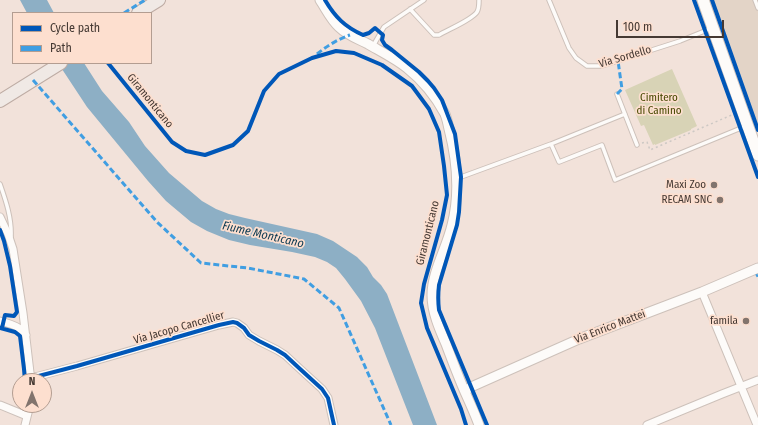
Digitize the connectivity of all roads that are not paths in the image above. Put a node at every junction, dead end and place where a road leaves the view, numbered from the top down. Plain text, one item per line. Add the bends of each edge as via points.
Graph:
1 (158, 0) edge
2 (320, 0) edge
3 (424, 0) edge
4 (479, 0) edge
5 (550, 0) edge
6 (703, 0) edge
7 (755, 0) edge
8 (758, 8) edge
9 (410, 9) junction
10 (140, 12) edge
11 (713, 28) junction
12 (372, 47) junction
13 (59, 64) edge
14 (617, 94) dead end
15 (0, 101) edge
16 (625, 114) junction
17 (744, 126) junction
18 (551, 144) junction
19 (637, 146) road end
20 (758, 156) edge
21 (461, 177) dead end
22 (0, 184) edge
23 (0, 217) edge
24 (11, 242) junction
25 (756, 272) edge
26 (702, 292) junction
27 (23, 313) junction
28 (4, 322) edge
29 (26, 335) junction
30 (30, 373) edge
31 (52, 374) edge
32 (758, 380) edge
33 (741, 386) junction
34 (465, 391) junction
35 (0, 405) edge
36 (28, 413) edge
37 (27, 416) junction
38 (25, 425) edge
39 (334, 425) edge
40 (479, 425) edge
41 (647, 425) edge
42 (757, 425) edge

1 - 10 main road
2 - 12 street via 339,27
3 - 9 lane
4 - 9 lane via 477,12 439,35 434,35
5 - 11 lane, Via Sordello via 569,48 576,58 587,66 602,66
6 - 11 main road
7 - 8 lane
9 - 12 lane via 384,27
11 - 17 main road
12 - 34 street via 407,68 423,83 437,100 445,116 452,141 456,202 452,225 437,271 432,303 436,320
13 - 15 main road
14 - 16 lane
16 - 18 lane
16 - 19 lane
17 - 18 lane via 615,180 602,146 559,162
17 - 20 main road
18 - 21 lane
22 - 24 lane via 11,224
23 - 24 street
24 - 27 street
25 - 26 street, Via Enrico Mattei
26 - 33 street
26 - 34 street, Via Enrico Mattei via 578,340
27 - 28 street via 16,321
27 - 29 street
28 - 29 street via 21,329
29 - 30 street
31 - 39 street, Via Jacopo Cancellier via 199,330 237,323 249,335 285,355 322,389 328,398
32 - 33 street
33 - 41 street
33 - 42 street
34 - 40 street
35 - 37 street
36 - 37 street
37 - 38 street

